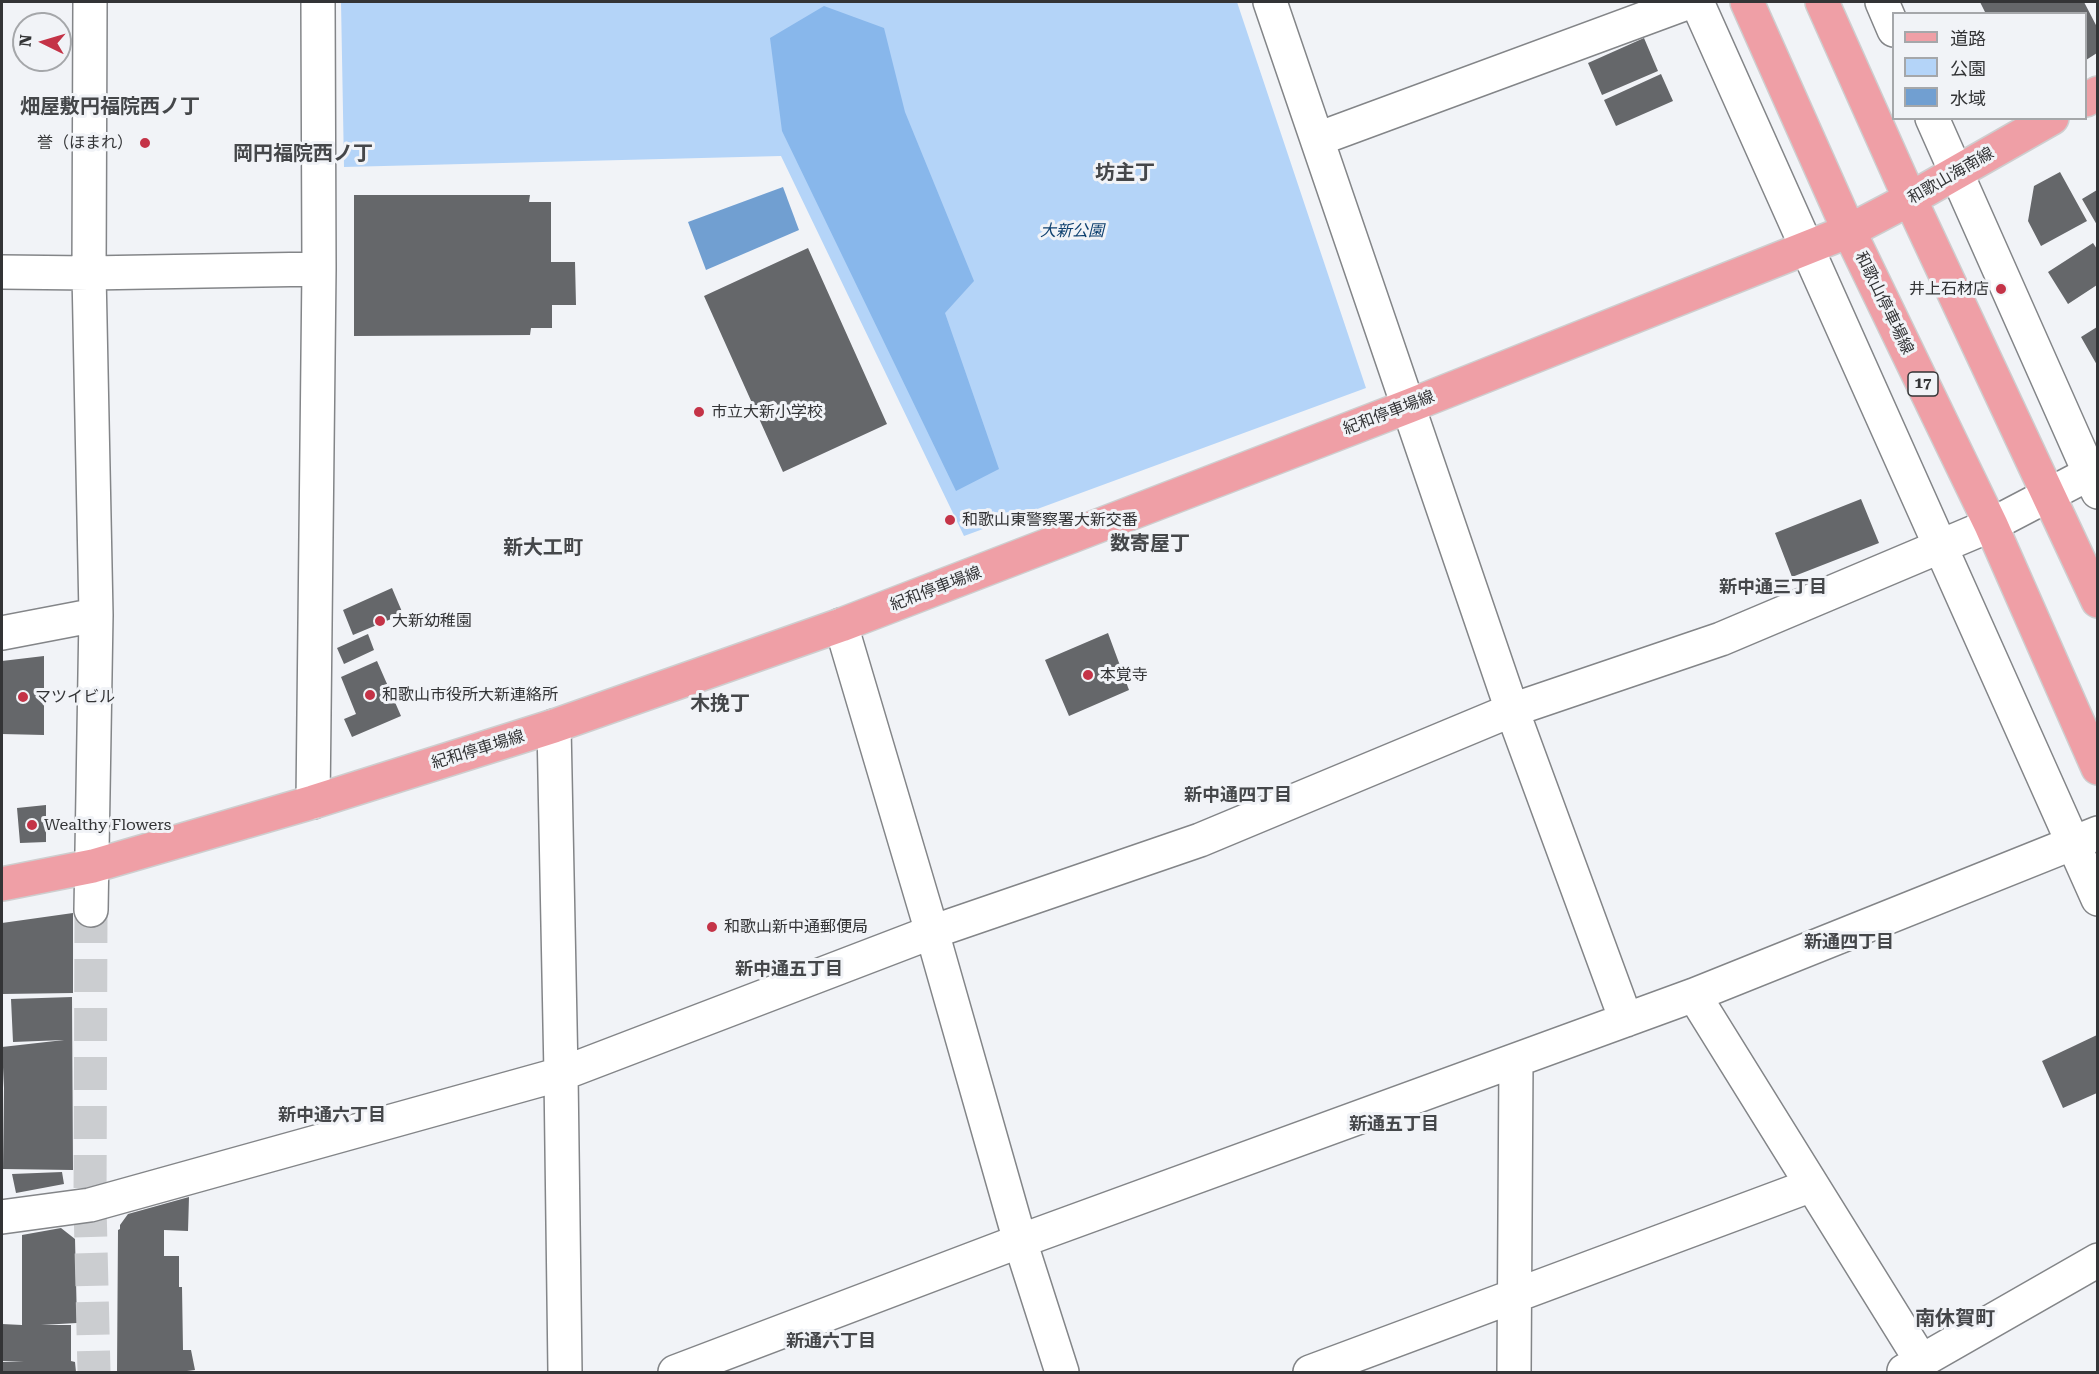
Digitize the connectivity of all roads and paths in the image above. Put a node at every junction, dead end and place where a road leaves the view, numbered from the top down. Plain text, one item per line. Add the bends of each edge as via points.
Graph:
1 (90, 2) edge
2 (318, 2) edge
3 (1270, 2) edge
4 (1689, 2) edge
5 (1697, 2) edge
6 (1747, 2) edge
7 (1822, 2) edge
8 (1882, 2) edge
9 (1892, 27) edge
10 (1933, 120) edge
11 (2049, 120) edge
12 (1318, 139) junction
13 (1956, 174) junction
14 (1910, 200) junction
15 (1849, 231) junction
16 (1807, 248) junction
17 (319, 269) junction
18 (2, 272) edge
19 (89, 273) junction
20 (1409, 406) junction
21 (2095, 478) edge
22 (2049, 496) junction
23 (1991, 525) junction
24 (1940, 546) junction
25 (2097, 601) edge
26 (96, 615) junction
27 (841, 625) junction
28 (2, 633) edge
29 (1512, 711) junction
30 (554, 726) junction
31 (2097, 768) edge
32 (313, 802) junction
33 (2085, 838) edge
34 (93, 866) junction
35 (2, 884) edge
36 (2097, 898) edge
37 (91, 910) tunnel mouth
38 (932, 932) junction
39 (1694, 995) junction
40 (1626, 1020) junction
41 (1516, 1062) junction
42 (561, 1074) junction
43 (1812, 1185) junction
44 (2, 1217) edge
45 (1020, 1241) junction
46 (2097, 1260) edge
47 (1515, 1296) junction
48 (1912, 1367) edge
49 (565, 1372) edge
50 (675, 1372) edge
51 (1062, 1372) edge
52 (1310, 1372) edge
53 (1514, 1372) edge

1 - 19 street
2 - 17 street
3 - 12 street
4 - 12 street
5 - 16 street
6 - 15 main road, 和歌山停車場線 / 17
7 - 14 main road
8 - 9 street
10 - 13 street
11 - 13 main road, 和歌山海南線
12 - 20 street
13 - 14 main road, 和歌山海南線
13 - 21 street
14 - 15 main road, 和歌山海南線
14 - 22 main road
15 - 16 main road, 紀和停車場線
15 - 23 main road, 和歌山停車場線 / 17
16 - 20 main road, 紀和停車場線
16 - 24 street
17 - 19 street
17 - 32 street
18 - 19 street
19 - 26 street
20 - 27 main road, 紀和停車場線
20 - 29 street
21 - 22 street
22 - 23 street
22 - 25 main road
23 - 24 street
23 - 31 main road, 和歌山停車場線 / 17
24 - 29 street via 1721,639
24 - 33 street
26 - 28 street
26 - 34 street
27 - 30 main road, 紀和停車場線
27 - 38 street
29 - 38 street via 1200,840
29 - 40 street
30 - 32 main road, 紀和停車場線
30 - 42 street
32 - 34 main road, 紀和停車場線
33 - 36 street
33 - 39 street
34 - 35 main road, 紀和停車場線
34 - 37 street
38 - 42 street
38 - 45 street
39 - 40 street
39 - 43 street
40 - 41 street
41 - 45 street
41 - 47 street
42 - 44 street via 90,1206
42 - 49 street
43 - 47 street
43 - 48 street
45 - 50 street
45 - 51 street
46 - 48 street
47 - 52 street
47 - 53 street

